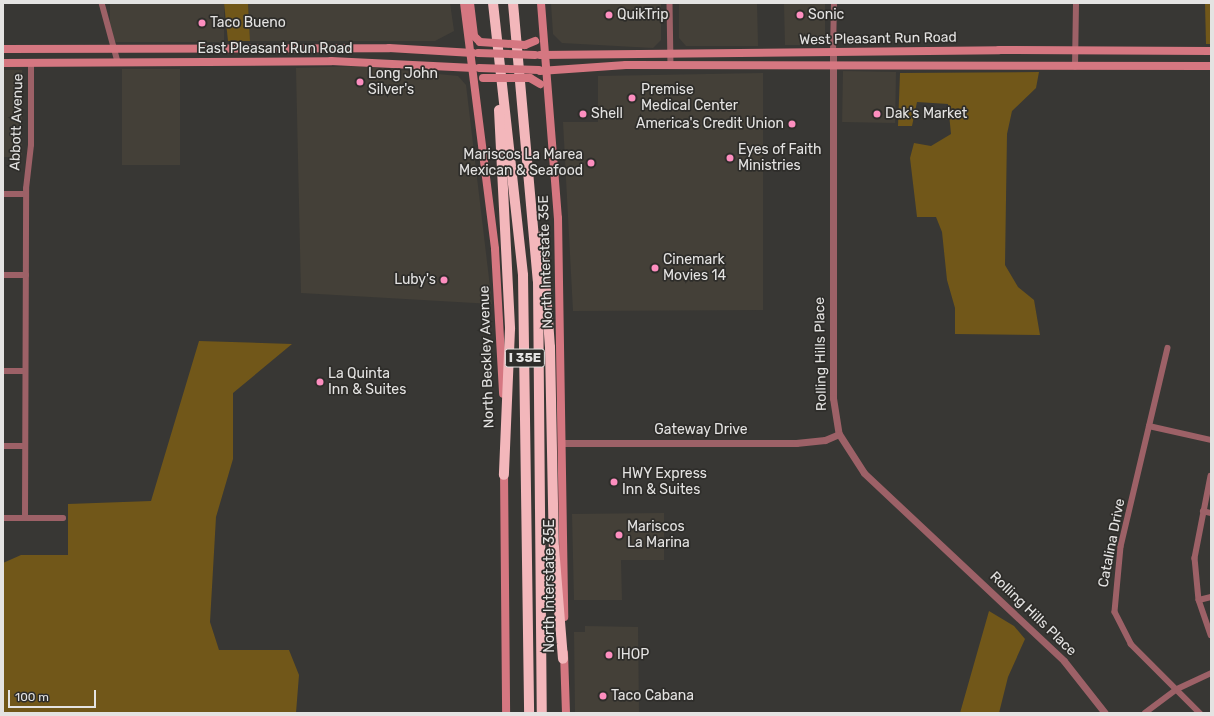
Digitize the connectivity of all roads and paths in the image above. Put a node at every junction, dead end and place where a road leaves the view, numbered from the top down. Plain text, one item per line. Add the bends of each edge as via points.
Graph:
1 (102, 3) edge
2 (464, 3) edge
3 (470, 3) edge
4 (513, 3) edge
5 (670, 3) edge
6 (834, 3) edge
7 (1076, 3) edge
8 (493, 4) edge
9 (542, 7) edge
10 (257, 48) junction
11 (319, 48) junction
12 (3, 49) edge
13 (30, 49) junction
14 (115, 49) junction
15 (218, 49) junction
16 (1075, 51) junction
17 (1211, 51) edge
18 (670, 52) junction
19 (468, 53) junction
20 (833, 53) junction
21 (544, 56) junction
22 (319, 61) junction
23 (118, 62) junction
24 (219, 62) junction
25 (257, 62) junction
26 (3, 63) edge
27 (31, 63) junction
28 (671, 65) junction
29 (1211, 66) edge
30 (833, 67) junction
31 (1075, 67) junction
32 (469, 68) junction
33 (542, 71) junction
34 (473, 94) junction
35 (552, 132) junction
36 (532, 184) junction
37 (3, 194) edge
38 (26, 194) junction
39 (3, 275) edge
40 (26, 275) junction
41 (1168, 348) dead end
42 (3, 371) edge
43 (26, 371) junction
44 (1149, 426) junction
45 (839, 434) junction
46 (1211, 440) edge
47 (562, 443) junction
48 (3, 446) edge
49 (25, 446) junction
50 (504, 475) junction
51 (1211, 476) edge
52 (1203, 511) junction
53 (1211, 513) edge
54 (3, 518) edge
55 (25, 518) junction
56 (63, 518) dead end
57 (1211, 597) edge
58 (1199, 600) junction
59 (1211, 635) edge
60 (564, 659) junction
61 (1211, 673) edge
62 (1175, 690) junction
63 (506, 713) edge
64 (529, 713) edge
65 (542, 713) edge
66 (566, 713) edge
67 (1105, 713) edge
68 (1145, 713) edge
69 (1200, 713) edge

1 - 14 street
2 - 19 main road, North Beckley Avenue
3 - 9 main road, bridge via 474,36 480,42 525,45 535,41
4 - 36 highway, I 35E
5 - 18 street
6 - 20 street
7 - 16 street
8 - 50 highway via 489,30 499,112 510,329
8 - 64 highway, I 35E via 523,275
9 - 21 main road, North Interstate 35E
10 - 11 main road, East Pleasant Run Road
10 - 15 main road, East Pleasant Run Road
10 - 25 main road
11 - 19 main road, East Pleasant Run Road
11 - 22 main road
12 - 13 main road, East Pleasant Run Road
13 - 14 main road, East Pleasant Run Road
13 - 27 main road
14 - 15 main road, East Pleasant Run Road
14 - 23 street
15 - 24 main road
16 - 17 main road, West Pleasant Run Road
16 - 20 main road, West Pleasant Run Road
16 - 31 street
18 - 20 main road, West Pleasant Run Road
18 - 21 main road, West Pleasant Run Road
18 - 28 street
19 - 21 main road, East Pleasant Run Road, bridge
19 - 32 main road, North Beckley Avenue
20 - 30 street, Rolling Hills Place
21 - 33 main road, North Interstate 35E
22 - 25 main road, East Pleasant Run Road
22 - 32 main road, East Pleasant Run Road
23 - 24 main road, East Pleasant Run Road
23 - 27 main road, East Pleasant Run Road
24 - 25 main road, East Pleasant Run Road
26 - 27 main road, East Pleasant Run Road
27 - 38 street, Abbott Avenue via 31,145
28 - 30 main road, West Pleasant Run Road
28 - 33 main road, West Pleasant Run Road
29 - 31 main road, West Pleasant Run Road
30 - 31 main road, West Pleasant Run Road
30 - 45 street, Rolling Hills Place via 833,398
32 - 33 main road, East Pleasant Run Road, bridge
32 - 34 main road, North Beckley Avenue
33 - 35 main road, North Interstate 35E
34 - 35 main road, bridge via 483,78 530,78 540,84 546,119
34 - 50 main road, North Beckley Avenue via 495,249
35 - 47 main road, North Interstate 35E via 558,218
36 - 60 highway via 540,217 548,320 554,547
36 - 65 highway, I 35E via 539,327
37 - 38 street
38 - 40 street, Abbott Avenue
39 - 40 street
40 - 43 street, Abbott Avenue
41 - 44 street, Catalina Drive
42 - 43 street
43 - 49 street, Abbott Avenue
44 - 46 street
44 - 62 street, Catalina Drive via 1121,547 1115,612 1130,644
45 - 47 street, Gateway Drive via 825,440 796,443
45 - 67 street, Rolling Hills Place via 864,473 1064,661
47 - 60 main road, North Interstate 35E
48 - 49 street
49 - 55 street, Abbott Avenue
50 - 63 main road, North Beckley Avenue
51 - 52 street
52 - 53 street
52 - 58 street via 1195,551
54 - 55 street
55 - 56 street
57 - 58 street
58 - 59 street
60 - 66 main road, North Interstate 35E
61 - 62 street
62 - 68 street
62 - 69 street, Catalina Drive

